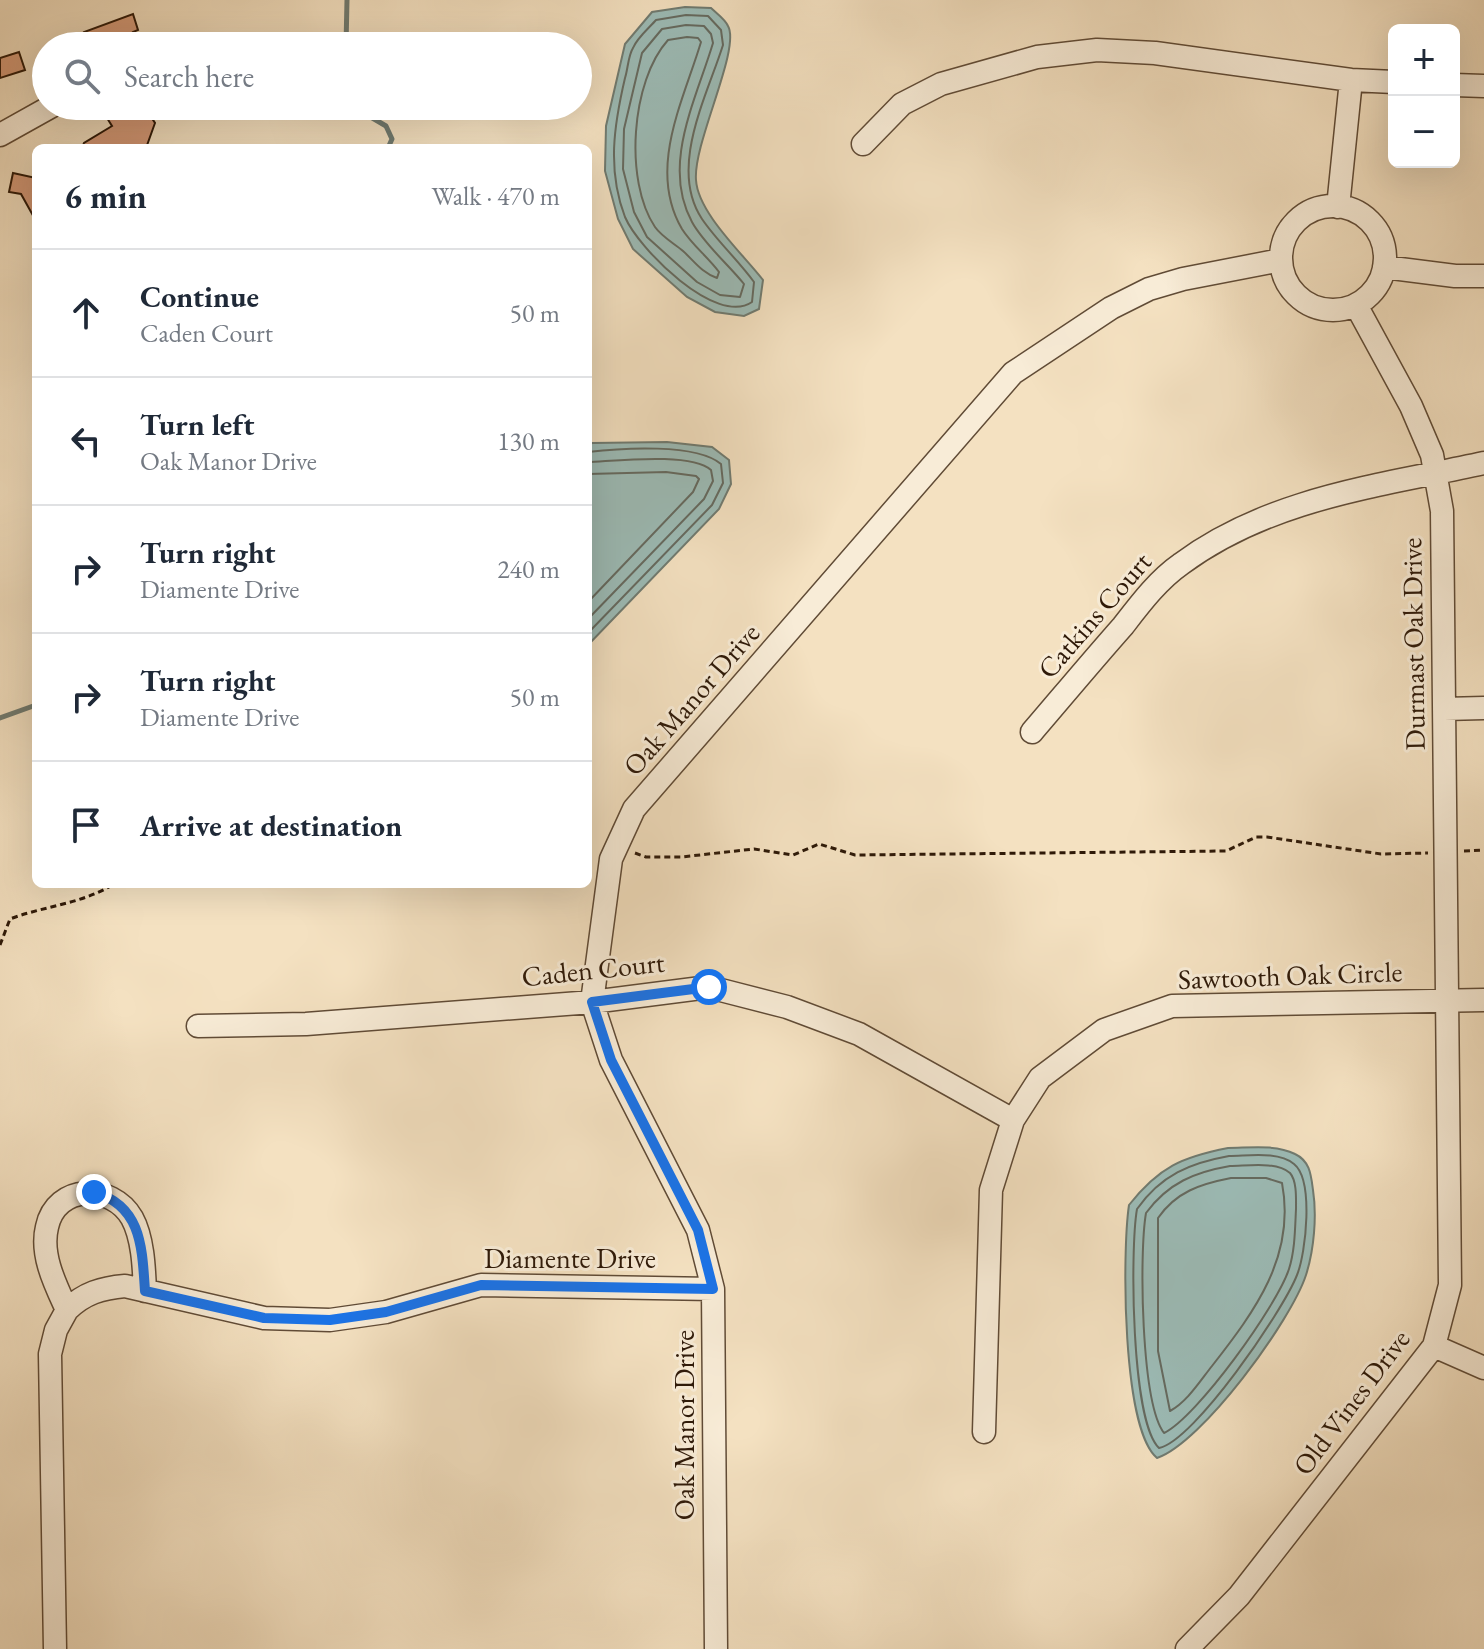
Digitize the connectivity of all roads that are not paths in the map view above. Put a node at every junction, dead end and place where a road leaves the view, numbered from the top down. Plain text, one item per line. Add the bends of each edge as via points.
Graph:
1 (1351, 80) junction
2 (1388, 82) edge
3 (1460, 85) edge
4 (1484, 86) edge
5 (32, 117) edge
6 (0, 135) edge
7 (863, 144) dead end
8 (1338, 207) junction
9 (1281, 260) junction
10 (1384, 267) junction
11 (1484, 276) edge
12 (1356, 305) junction
13 (1484, 463) edge
14 (1435, 474) junction
15 (1484, 708) edge
16 (1444, 709) junction
17 (1032, 732) dead end
18 (605, 855) edge
19 (1484, 1000) edge
20 (1447, 1001) junction
21 (592, 1002) junction
22 (198, 1026) dead end
23 (1013, 1120) junction
24 (713, 1289) junction
25 (145, 1291) junction
26 (67, 1310) junction
27 (1434, 1346) junction
28 (1484, 1368) edge
29 (984, 1432) dead end
30 (55, 1649) edge
31 (716, 1649) edge
32 (1187, 1649) edge

1 - 2 street
1 - 7 street via 1155,53 1097,50 1037,57 941,84 902,104
1 - 8 street
3 - 4 street
5 - 6 street
8 - 9 street via 1297,220
8 - 10 street via 1366,218 1376,229
9 - 12 street via 1290,288 1313,306 1327,310
9 - 18 street, Oak Manor Drive via 1149,289 1100,314 1013,373 634,809
10 - 11 street
10 - 12 street via 1378,285
12 - 14 street, Durmast Oak Drive via 1411,406
13 - 14 street, Catkins Court
14 - 16 street, Durmast Oak Drive via 1442,511
14 - 17 street, Catkins Court via 1270,514 1179,565
15 - 16 street
16 - 20 street, Durmast Oak Drive
18 - 21 street, Oak Manor Drive
19 - 20 street, Sawtooth Oak Circle
20 - 23 street, Sawtooth Oak Circle via 1172,1006 1104,1030 1040,1078
20 - 27 street, Old Vines Drive via 1450,1285
21 - 22 street, Caden Court via 306,1024
21 - 23 street, Caden Court via 709,987 787,1007 859,1034
21 - 24 street, Oak Manor Drive via 611,1060 698,1230
23 - 29 street, Sawtooth Oak Circle via 991,1190
24 - 25 street, Diamente Drive via 481,1285 386,1312 330,1320 264,1318
24 - 31 street, Oak Manor Drive
25 - 26 street, Diamente Drive via 103,1288
25 - 26 street via 133,1221 123,1205 82,1192 61,1203 46,1227 48,1262
26 - 30 street via 50,1354
27 - 28 street
27 - 32 street, Old Vines Drive via 1239,1596

